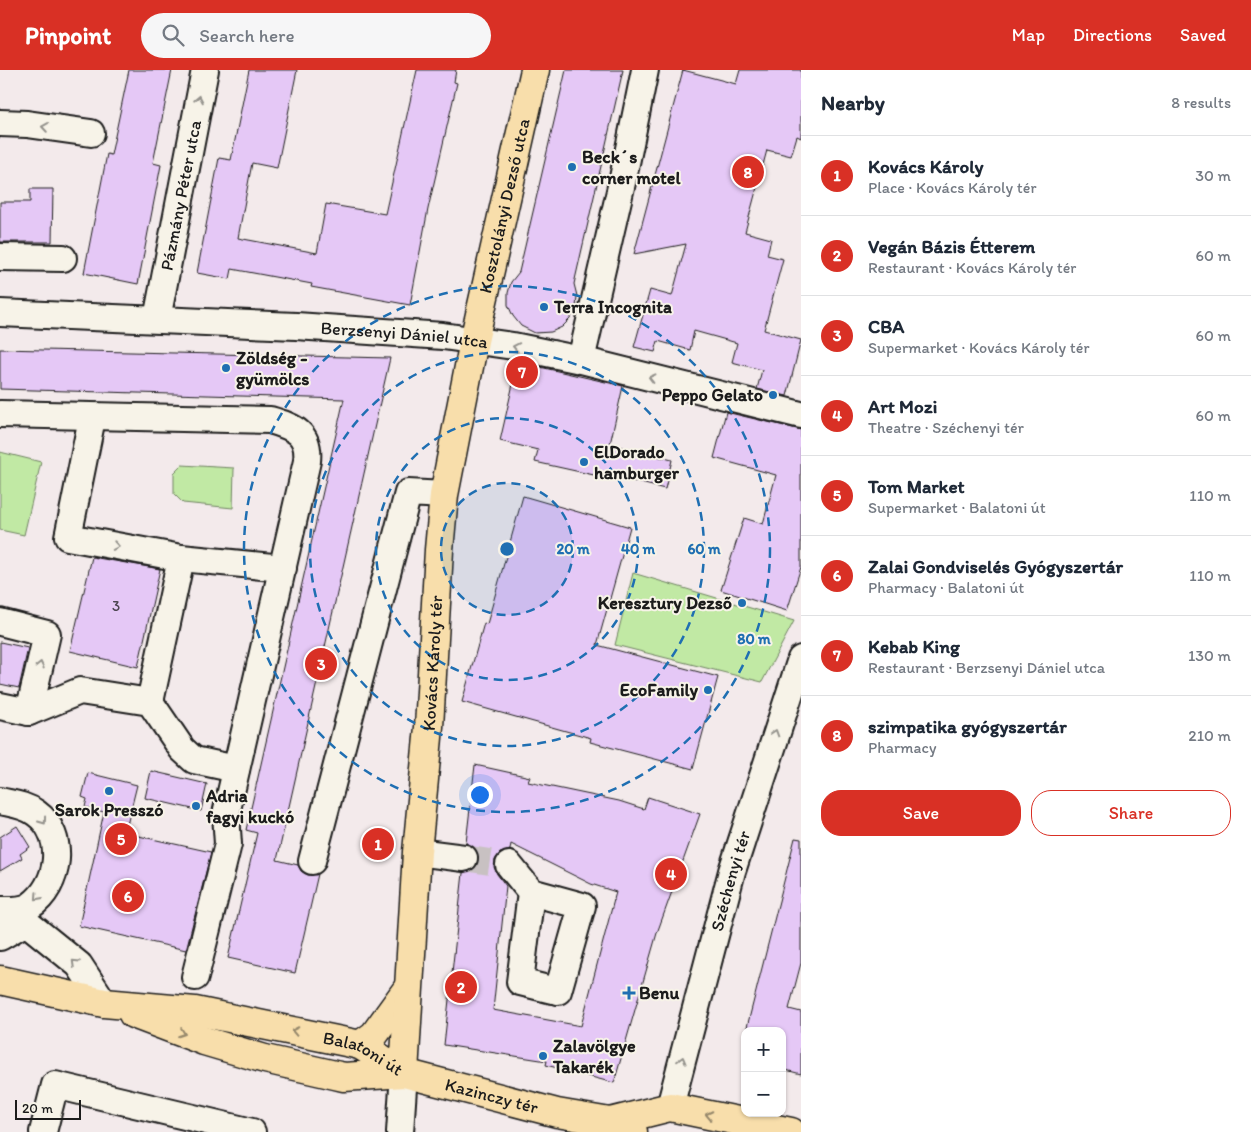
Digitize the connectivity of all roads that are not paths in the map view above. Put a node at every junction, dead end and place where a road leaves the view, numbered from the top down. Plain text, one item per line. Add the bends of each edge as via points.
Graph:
1 (205, 70) edge
2 (535, 70) edge
3 (645, 70) edge
4 (0, 123) edge
5 (91, 133) dead end
6 (0, 257) edge
7 (63, 258) dead end
8 (0, 313) edge
9 (157, 319) junction
10 (474, 341) junction
11 (581, 360) junction
12 (0, 414) edge
13 (801, 415) edge
14 (92, 418) junction
15 (444, 495) junction
16 (181, 558) junction
17 (283, 568) junction
18 (0, 622) edge
19 (801, 658) edge
20 (150, 702) junction
21 (0, 706) edge
22 (29, 712) junction
23 (236, 770) junction
24 (0, 801) edge
25 (417, 852) junction
26 (464, 858) tunnel mouth
27 (312, 861) dead end
28 (509, 864) tunnel mouth
29 (531, 892) junction
30 (12, 914) edge
31 (0, 937) edge
32 (195, 978) dead end
33 (0, 980) edge
34 (408, 988) junction
35 (104, 1003) junction
36 (360, 1045) junction
37 (404, 1073) junction
38 (670, 1107) junction
39 (622, 1127) edge
40 (44, 1132) edge
41 (252, 1132) edge
42 (400, 1132) edge
43 (791, 1132) edge

9 -> 1 street, Pázmány Péter utca
2 - 10 main road, Kosztolányi Dezső utca
3 - 11 street
5 -> 4 street
6 - 7 street
8 - 9 street, Berzsenyi Dániel utca
9 - 10 street, Berzsenyi Dániel utca via 443,336
11 -> 10 street, Berzsenyi Dániel utca
10 - 15 main road, Kovács Károly tér
13 -> 11 street, Berzsenyi Dániel utca
12 - 14 street
14 -> 16 street via 68,537
14 - 17 street via 270,420 297,431 306,444 307,461
15 - 25 main road, Kovács Károly tér via 429,727
15 - 27 street via 408,494
16 - 17 street
16 - 20 street
17 - 23 street
22 -> 18 street via 47,634
38 -> 19 street, Széchenyi tér via 732,871
20 - 22 street via 80,691
20 - 23 street via 182,749 194,760
21 - 22 street
23 - 32 street via 226,814 228,844
24 -> 30 street via 25,806 38,814 49,829 56,849 57,861 49,885 30,906
25 - 26 street
25 - 34 main road, Kovács Károly tér
28 - 29 street
29 - 29 street via 582,906 555,991 520,982
30 - 31 street
35 -> 30 street via 79,965
33 - 35 main road, Balatoni út
34 - 36 main road via 374,1035
34 - 37 main road, Kovács Károly tér
36 -> 35 main road, Balatoni út via 195,1011
35 -> 37 main road, Balatoni út via 204,1042 266,1059 344,1077
36 - 37 main road, Balatoni út
37 - 39 main road, Kazinczy tér
37 - 42 street
38 - 39 main road, Kazinczy tér
43 -> 38 main road, Kazinczy tér
40 - 41 street via 55,1085

